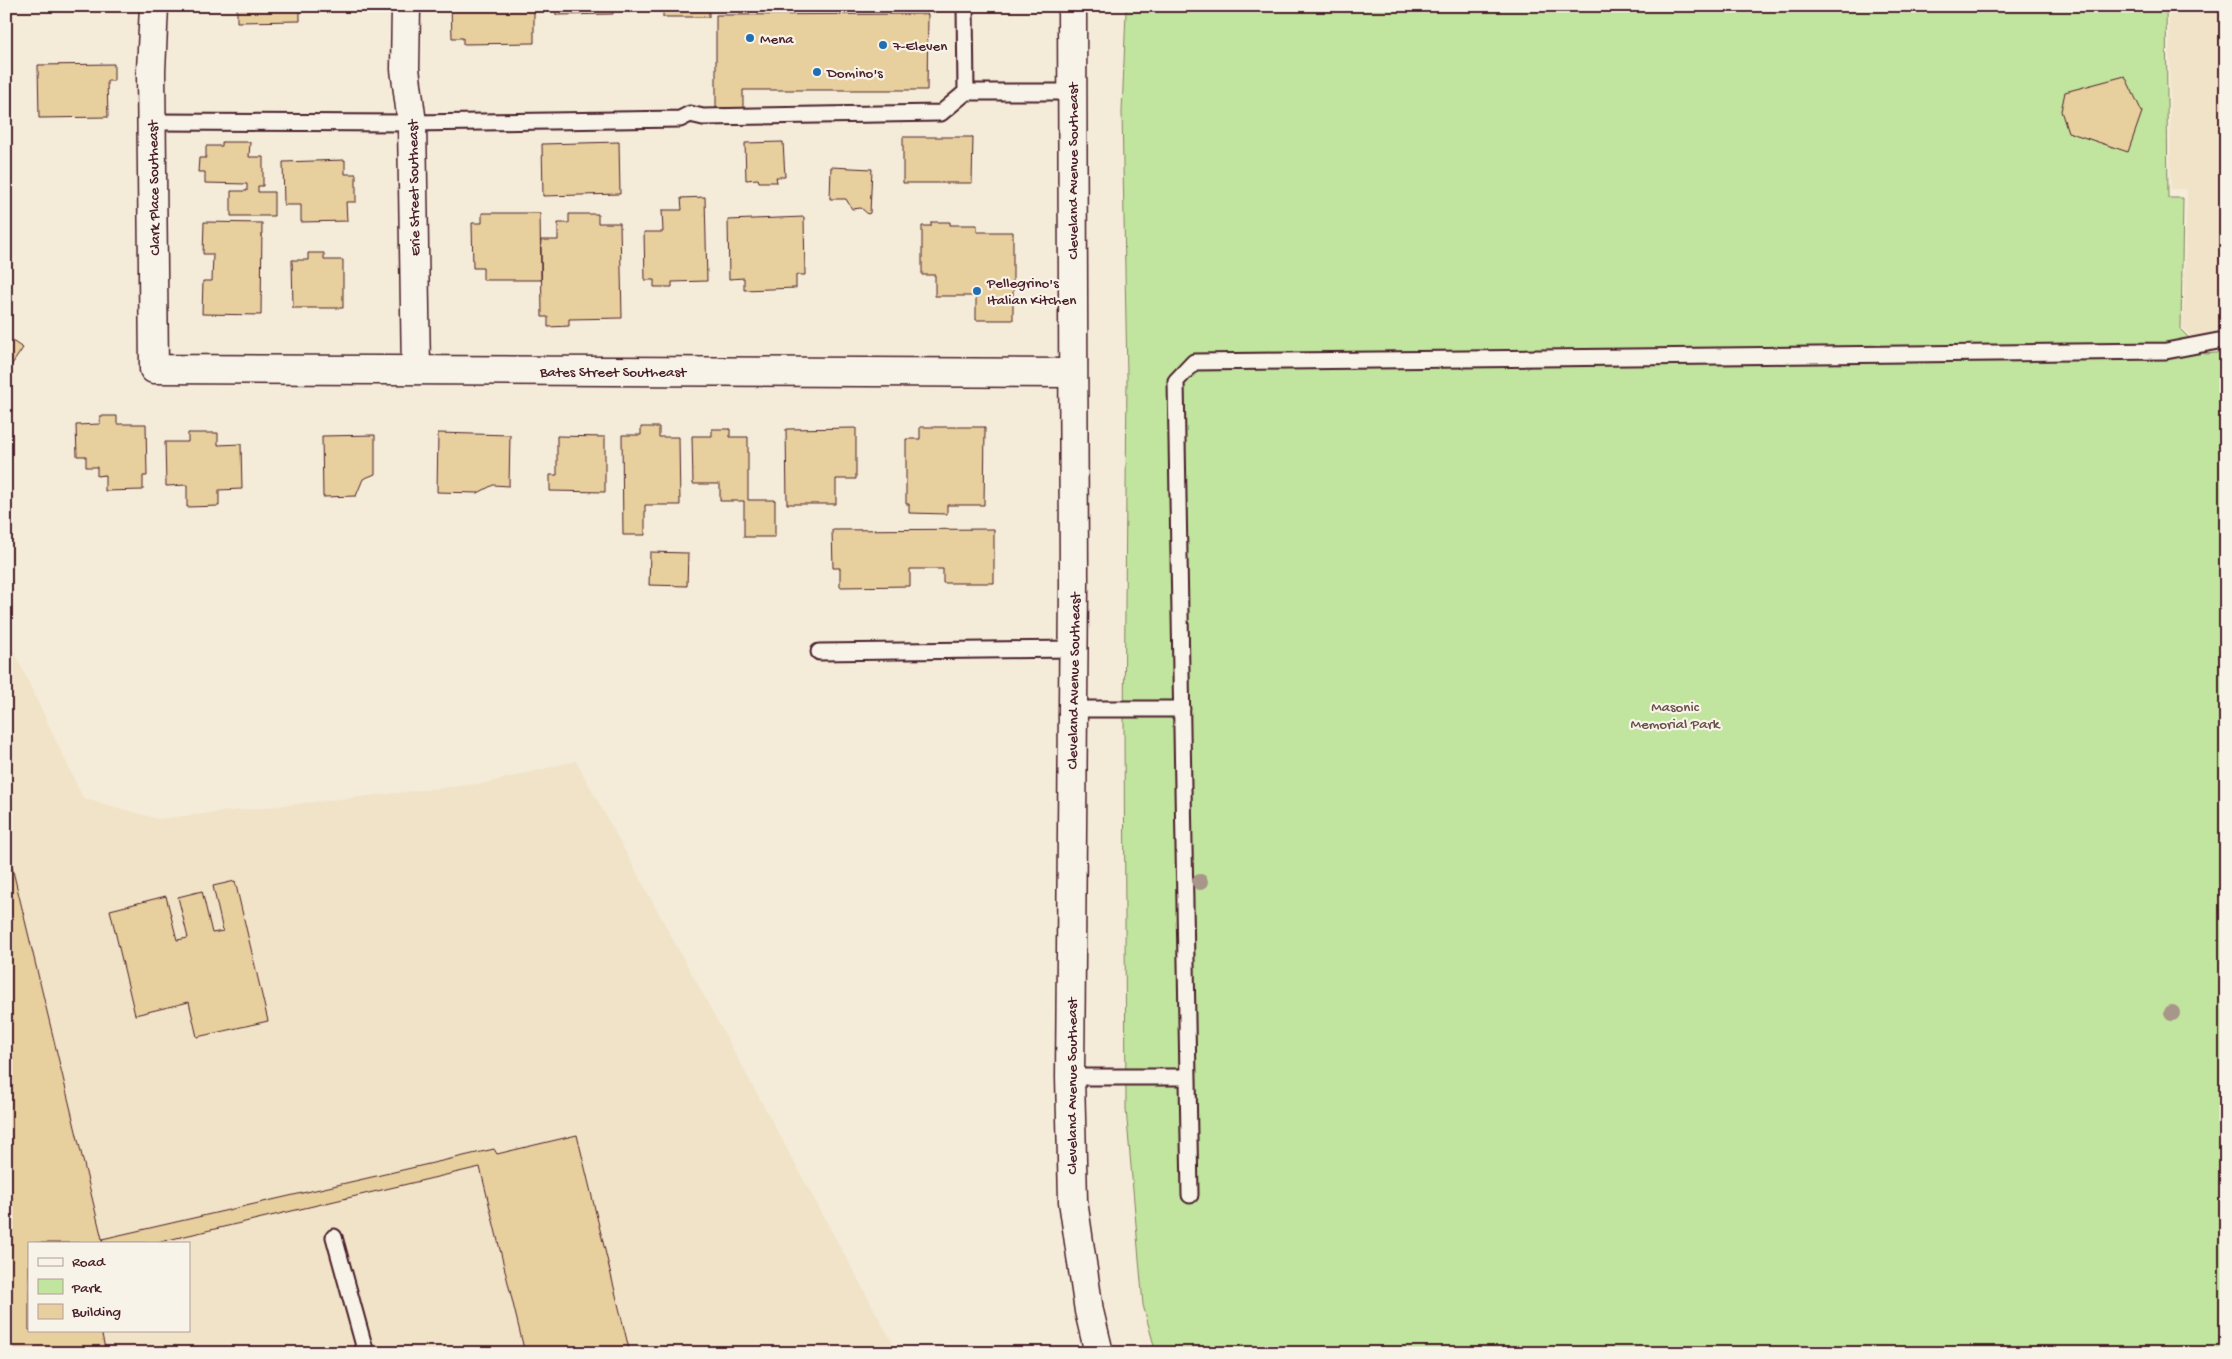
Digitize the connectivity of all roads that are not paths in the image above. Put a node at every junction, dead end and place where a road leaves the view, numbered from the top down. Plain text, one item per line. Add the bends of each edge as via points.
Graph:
1 (154, 6) edge
2 (406, 6) edge
3 (965, 6) edge
4 (1072, 6) edge
5 (966, 92) junction
6 (1072, 92) junction
7 (152, 122) junction
8 (412, 123) junction
9 (2218, 340) dead end
10 (154, 369) joint
11 (416, 370) junction
12 (1072, 373) junction
13 (1073, 649) junction
14 (820, 652) dead end
15 (1072, 709) junction
16 (1182, 709) junction
17 (1070, 1077) junction
18 (1188, 1077) junction
19 (1190, 1195) dead end
20 (334, 1237) dead end
21 (366, 1353) edge
22 (1099, 1353) edge

1 - 7 street, Clark Place Southeast
2 - 8 street, Erie Street Southeast via 405,69
3 - 5 lane
4 - 6 street, Cleveland Avenue Southeast
5 - 6 lane
5 - 8 lane via 941,113 703,117 690,114 680,119
6 - 12 street, Cleveland Avenue Southeast
7 - 8 lane
7 - 10 street, Clark Place Southeast
8 - 11 street, Erie Street Southeast
9 - 16 lane via 2166,351 1194,362 1176,381
10 - 11 street, Bates Street Southeast
11 - 12 street, Bates Street Southeast
12 - 13 street, Cleveland Avenue Southeast
13 - 14 lane
13 - 15 street, Cleveland Avenue Southeast
15 - 16 lane
15 - 17 street, Cleveland Avenue Southeast
16 - 18 lane
17 - 18 lane
17 - 22 street, Cleveland Avenue Southeast via 1073,1202 1089,1311
18 - 19 lane
20 - 21 lane

